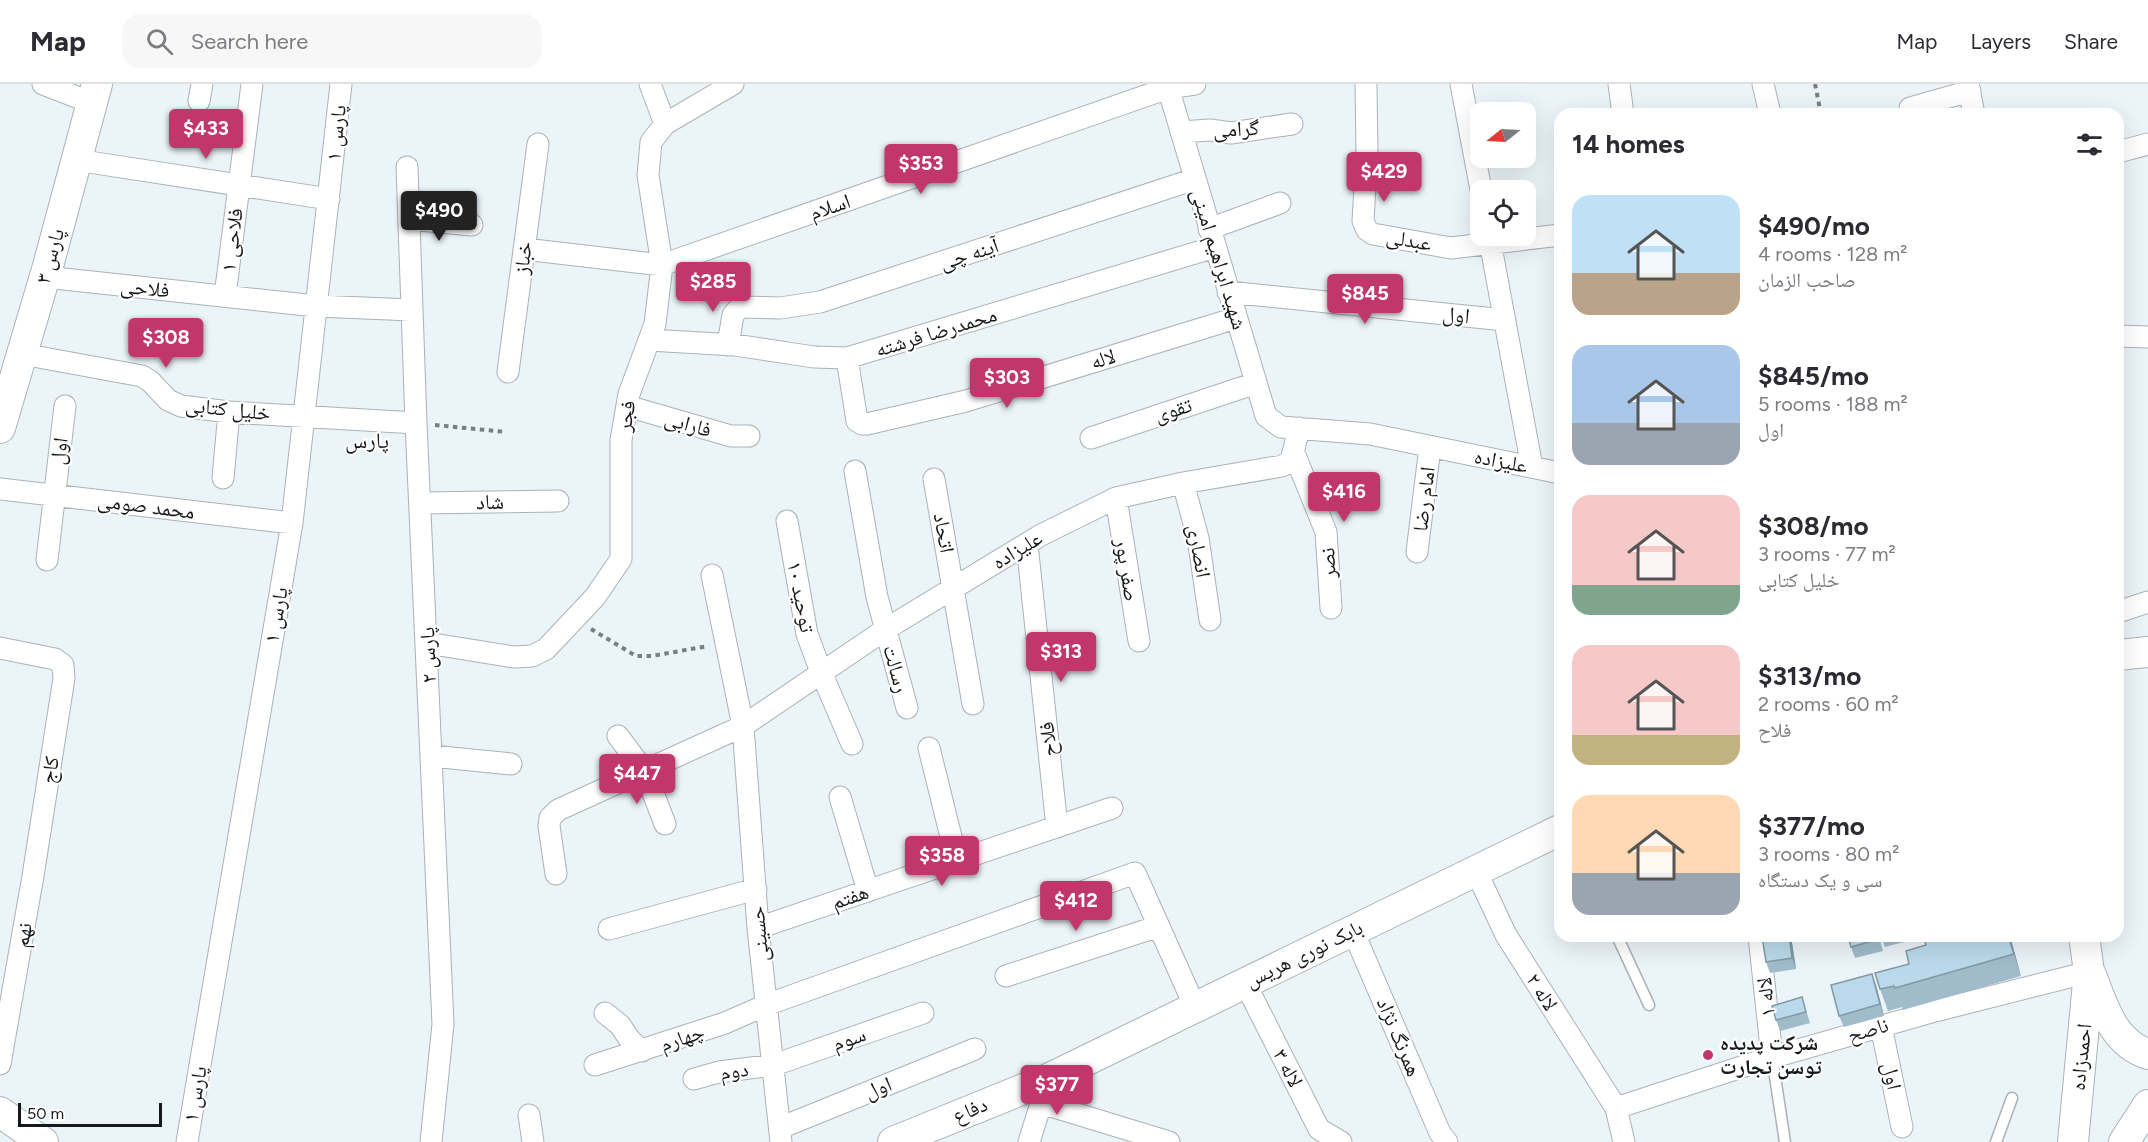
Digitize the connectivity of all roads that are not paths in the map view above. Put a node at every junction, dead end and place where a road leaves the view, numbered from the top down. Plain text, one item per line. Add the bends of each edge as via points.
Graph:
1 (43, 84) edge
2 (252, 84) edge
3 (341, 84) edge
4 (650, 84) edge
5 (732, 84) edge
6 (1195, 84) edge
7 (1366, 84) edge
8 (1461, 84) edge
9 (1619, 84) edge
10 (1763, 84) edge
11 (1167, 86) edge
12 (1969, 88) edge
13 (94, 93) edge
14 (1622, 108) edge
15 (1769, 108) edge
16 (1910, 108) dead end
17 (1973, 108) edge
18 (664, 124) junction
19 (1292, 124) dead end
20 (1181, 132) junction
21 (538, 144) dead end
22 (2148, 144) edge
23 (2124, 150) edge
24 (76, 160) junction
25 (407, 167) dead end
26 (1195, 179) junction
27 (1479, 180) edge
28 (238, 185) junction
29 (329, 199) junction
30 (1280, 203) dead end
31 (409, 219) junction
32 (472, 225) dead end
33 (1554, 235) edge
34 (1536, 237) edge
35 (1212, 238) junction
36 (1470, 244) edge
37 (1491, 246) edge
38 (524, 249) junction
39 (662, 265) junction
40 (45, 277) junction
41 (1228, 292) junction
42 (225, 296) junction
43 (316, 306) junction
44 (412, 310) junction
45 (1236, 318) junction
46 (1505, 320) junction
47 (2124, 336) edge
48 (2148, 337) edge
49 (649, 340) junction
50 (728, 345) junction
51 (22, 354) junction
52 (847, 358) junction
53 (508, 372) dead end
54 (1256, 383) junction
55 (65, 406) dead end
56 (627, 406) junction
57 (229, 412) junction
58 (2, 414) edge
59 (303, 416) junction
60 (416, 423) junction
61 (1290, 428) junction
62 (749, 436) dead end
63 (1090, 438) dead end
64 (1430, 447) junction
65 (1294, 453) junction
66 (1532, 467) junction
67 (855, 471) dead end
68 (1554, 472) edge
69 (223, 478) dead end
70 (934, 479) dead end
71 (1184, 483) junction
72 (0, 489) edge
73 (53, 495) junction
74 (1116, 498) junction
75 (558, 501) dead end
76 (421, 503) junction
77 (787, 521) dead end
78 (292, 523) junction
79 (1027, 544) junction
80 (1417, 552) dead end
81 (47, 560) dead end
82 (712, 574) dead end
83 (953, 588) junction
84 (2148, 602) edge
85 (1331, 608) dead end
86 (2124, 610) edge
87 (1210, 620) dead end
88 (886, 629) junction
89 (1139, 641) dead end
90 (427, 643) junction
91 (0, 648) edge
92 (820, 672) junction
93 (973, 704) dead end
94 (907, 708) dead end
95 (738, 728) junction
96 (618, 736) dead end
97 (714, 740) junction
98 (852, 744) dead end
99 (929, 748) dead end
100 (694, 749) dead end
101 (432, 756) junction
102 (511, 764) dead end
103 (645, 772) junction
104 (840, 797) dead end
105 (1112, 808) dead end
106 (665, 824) dead end
107 (1058, 827) junction
108 (1554, 833) edge
109 (957, 861) junction
110 (1476, 871) junction
111 (556, 874) dead end
112 (33, 876) joint
113 (756, 889) junction
114 (868, 891) junction
115 (1159, 926) junction
116 (758, 928) junction
117 (609, 930) dead end
118 (1353, 931) junction
119 (1620, 942) edge
120 (1760, 942) edge
121 (2085, 942) edge
122 (2089, 972) junction
123 (1006, 976) dead end
124 (1245, 983) junction
125 (766, 1005) junction
126 (1649, 1005) dead end
127 (1195, 1007) junction
128 (923, 1012) dead end
129 (605, 1013) dead end
130 (1881, 1026) junction
131 (975, 1049) dead end
132 (642, 1051) junction
133 (2148, 1054) edge
134 (1772, 1057) junction
135 (0, 1064) edge
136 (595, 1065) dead end
137 (774, 1065) junction
138 (694, 1079) dead end
139 (1044, 1091) junction
140 (2012, 1098) dead end
141 (2148, 1105) edge
142 (1616, 1108) junction
143 (0, 1112) edge
144 (529, 1115) dead end
145 (1902, 1127) dead end
146 (781, 1135) edge
147 (43, 1142) edge
148 (187, 1142) edge
149 (431, 1142) edge
150 (533, 1142) edge
151 (893, 1142) edge
152 (1029, 1142) edge
153 (1169, 1142) edge
154 (1341, 1142) edge
155 (1447, 1142) edge
156 (1624, 1142) edge
157 (1785, 1142) edge
158 (1996, 1142) edge
159 (2073, 1142) edge
160 (2124, 1142) edge

1 - 13 street
2 - 28 street, فلاحی ۱
3 - 29 street, پارس ۱
4 - 18 street
5 - 18 street
6 - 11 street, اسلام
7 - 36 street, عبدلی via 1366,230 1450,248
8 - 27 street
9 - 14 street
10 - 15 street
11 - 20 street, شهید ابراهیم امینی
11 - 39 street, اسلام
12 - 16 street
12 - 17 street
13 - 24 main road, پارس ۳
18 - 39 street, فجر via 651,142 648,176
19 - 20 street, گرامی via 1231,133
20 - 26 street, شهید ابراهیم امینی
21 - 38 street, خباز
22 - 23 street
24 - 28 street
24 - 40 main road, پارس ۳
25 - 31 street, پارس ۲
26 - 35 street, شهید ابراهیم امینی
26 - 50 street, آینه چی via 820,302 780,308 740,307 733,315
28 - 29 street
28 - 42 street, فلاحی ۱
29 - 43 street, پارس ۱
30 - 35 street, محمدرضا فرشته
31 - 32 street
31 - 44 street, پارس ۲
33 - 34 street
35 - 41 street, شهید ابراهیم امینی
35 - 52 street, محمدرضا فرشته
37 - 46 street
38 - 39 street
38 - 53 street, خباز
39 - 49 street, فجر via 655,324
40 - 42 street, فلاحی
40 - 51 main road, پارس ۳
41 - 45 street, شهید ابراهیم امینی
41 - 46 street, اول
42 - 43 street, فلاحی
43 - 44 street, فلاحی
43 - 59 street, پارس ۱
44 - 60 street, پارس ۲
45 - 52 street, لاله via 966,401 867,424 857,421
45 - 54 street, شهید ابراهیم امینی
46 - 66 street
47 - 48 street
49 - 50 street, محمدرضا فرشته
49 - 56 street, فجر
50 - 52 street, محمدرضا فرشته
51 - 57 street, خلیل کتابی via 142,376 174,403
51 - 58 main road, پارس ۳
54 - 61 street, شهید ابراهیم امینی via 1266,416
54 - 63 street, تقوی
55 - 73 street, اول
56 - 62 street, فارابی via 731,436
56 - 90 street, فجر via 621,440 621,559 595,597 546,649 532,656 514,657
57 - 59 street, خلیل کتابی
57 - 69 street
59 - 60 street, خلیل کتابی
59 - 78 street, پارس ۱
60 - 76 street, پارس ۲
61 - 64 street, علیزاده via 1371,434
61 - 65 street
64 - 66 street, علیزاده
64 - 80 street, امام رضا
65 - 71 street, علیزاده via 1291,461 1282,466
65 - 85 street, نصر via 1326,532
66 - 68 street, علیزاده
67 - 88 street
70 - 83 street, اتحاد
71 - 74 street, علیزاده
71 - 87 street, انصاری via 1198,538
72 - 73 street, محمد صومی
73 - 78 street, محمد صومی
73 - 81 street
74 - 79 street, علیزاده
74 - 89 street, صفر پور
75 - 76 street, شاد
76 - 90 street, پارس ۲
77 - 92 street, توحید ۱۰ via 807,634
78 - 148 street, پارس ۱
79 - 83 street, علیزاده
79 - 107 street, فلاح
82 - 95 street
83 - 88 street, علیزاده
83 - 93 street
84 - 86 street
88 - 92 street, علیزاده
88 - 94 street, رسالت
90 - 101 street, پارس ۲
91 - 112 street, کاج via 55,659 63,665
92 - 95 street, علیزاده
92 - 98 street, توحید ۱۰
95 - 97 street, علیزاده
95 - 113 street, حسینی
96 - 103 street
97 - 100 street, علیزاده
97 - 103 street, علیزاده
99 - 109 street
101 - 102 street
101 - 149 street, پارس ۲ via 443,1024
103 - 106 street
103 - 111 street, علیزاده via 558,810 550,819
104 - 114 street
105 - 107 street, هفتم
107 - 109 street, هفتم
108 - 110 main road, بابک نوری هریس
109 - 114 street, هفتم
110 - 118 main road, بابک نوری هریس
110 - 142 street, لاله ۲ via 1506,935
112 - 135 street, نهم
113 - 116 street, حسینی
113 - 117 street
114 - 116 street, هفتم
115 - 123 street
115 - 125 street, چهارم via 1135,873
115 - 127 street
116 - 125 street, حسینی
118 - 124 main road, بابک نوری هریس
118 - 155 street, همرنگ نژاد
119 - 126 lane
120 - 134 street, لاله ۱
121 - 122 main road, احمدزاده
122 - 130 street, ناصح
122 - 133 main road, احمدزاده via 2116,1032 2135,1050
122 - 159 main road, احمدزاده
124 - 127 main road, بابک نوری هریس
124 - 154 street, لاله ۳ via 1319,1129
125 - 132 street, چهارم
125 - 137 street, حسینی
127 - 139 main road, بابک نوری هریس
128 - 137 street, سوم
129 - 132 street
130 - 134 street, ناصح
130 - 145 street, اول
131 - 146 street, اول
132 - 136 street, چهارم
134 - 142 street, ناصح
134 - 157 lane
137 - 138 street, دوم
137 - 146 street, حسینی
139 - 151 main road, دفاع
139 - 152 street
139 - 153 street
140 - 158 lane
141 - 160 main road
142 - 156 street, لاله ۲
143 - 147 main road
144 - 150 street

